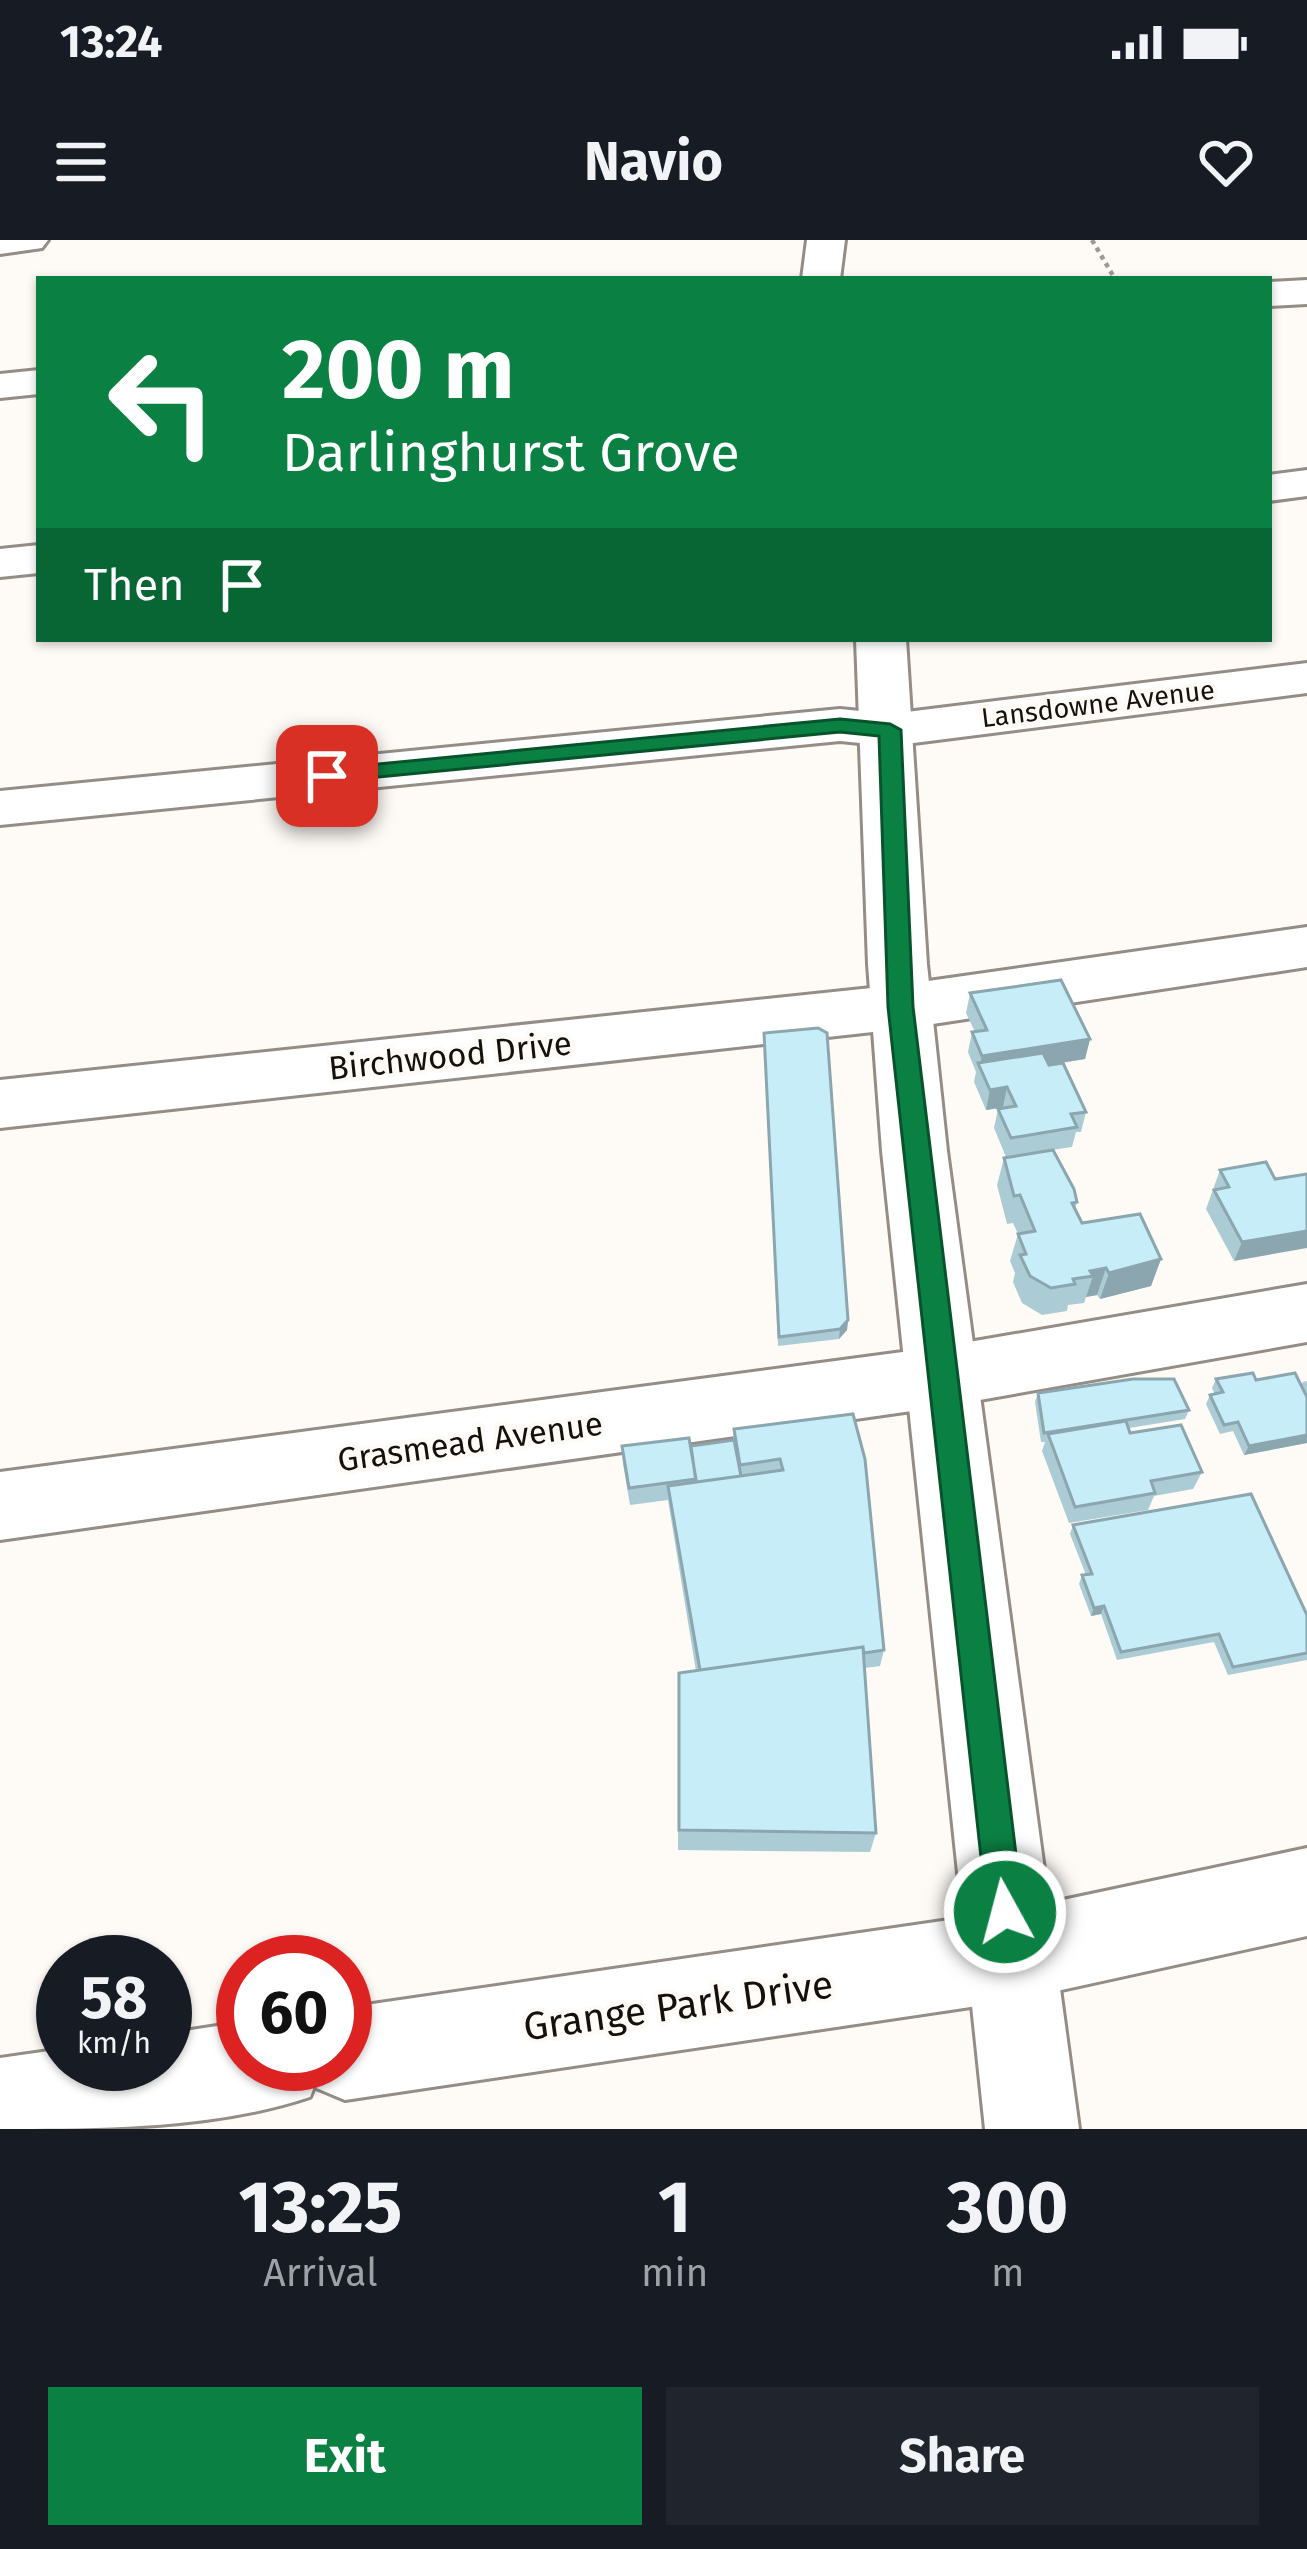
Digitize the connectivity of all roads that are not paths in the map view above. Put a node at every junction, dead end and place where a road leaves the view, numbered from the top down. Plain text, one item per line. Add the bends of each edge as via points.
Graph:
1 (29, 240) edge
2 (826, 240) edge
3 (0, 243) edge
4 (821, 276) edge
5 (1307, 292) edge
6 (1272, 294) edge
7 (36, 382) edge
8 (0, 386) edge
9 (1307, 483) edge
10 (1272, 488) edge
11 (36, 559) edge
12 (0, 563) edge
13 (881, 642) edge
14 (1307, 678) edge
15 (890, 730) junction
16 (0, 808) edge
17 (1307, 947) edge
18 (900, 1007) junction
19 (0, 1104) edge
20 (1307, 1313) edge
21 (940, 1376) junction
22 (0, 1506) edge
23 (1307, 1892) edge
24 (1010, 1956) junction
25 (372, 2050) edge
26 (216, 2073) edge
27 (0, 2105) edge
28 (1032, 2129) edge

1 - 3 street
2 - 4 street
5 - 6 street
7 - 8 street
9 - 10 street
11 - 12 street
13 - 15 street
14 - 15 street, Lansdowne Avenue
15 - 16 street, Lansdowne Avenue via 840,725
15 - 18 street
17 - 18 street, Birchwood Drive
18 - 19 street, Birchwood Drive
18 - 21 street
20 - 21 street, Grasmead Avenue
21 - 22 street, Grasmead Avenue
21 - 24 street
23 - 24 street, Grange Park Drive
24 - 25 street, Grange Park Drive
24 - 28 street
26 - 27 street

